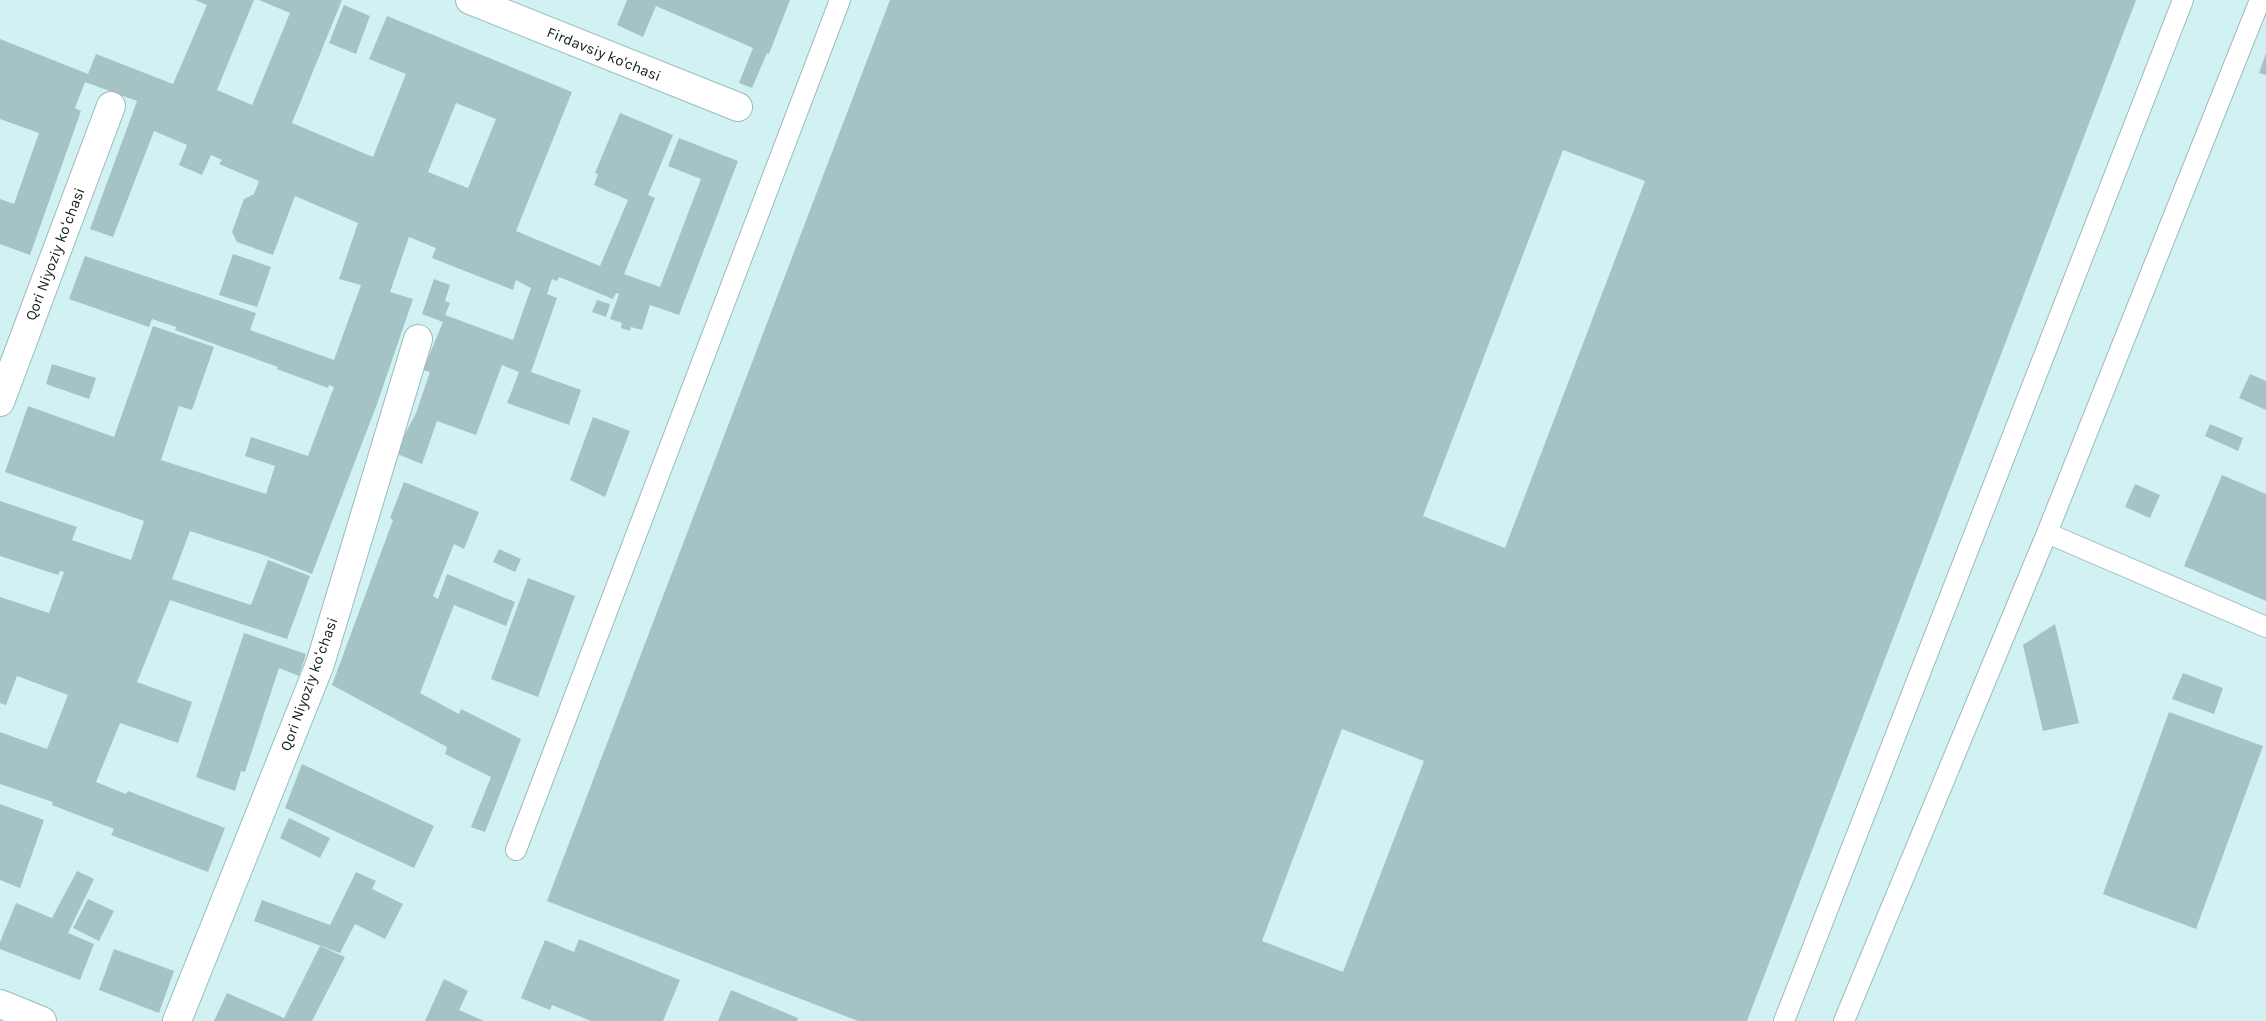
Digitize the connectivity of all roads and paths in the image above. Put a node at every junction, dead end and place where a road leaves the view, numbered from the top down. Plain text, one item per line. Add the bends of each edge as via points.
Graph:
1 (470, 0) edge
2 (840, 0) edge
3 (2183, 0) edge
4 (2260, 0) edge
5 (111, 106) dead end
6 (738, 108) dead end
7 (418, 339) dead end
8 (0, 402) edge
9 (2047, 533) junction
10 (2266, 627) edge
11 (516, 850) dead end
12 (0, 1004) edge
13 (42, 1021) edge
14 (177, 1021) edge
15 (1784, 1021) edge
16 (1844, 1021) edge

1 - 6 street, Firdavsiy ko'chasi
2 - 11 lane
3 - 15 lane
4 - 9 lane
5 - 8 street, Qori Niyoziy koʻchasi
7 - 14 street, Qori Niyoziy koʻchasi via 320,664
9 - 10 lane
9 - 16 lane
12 - 13 street

